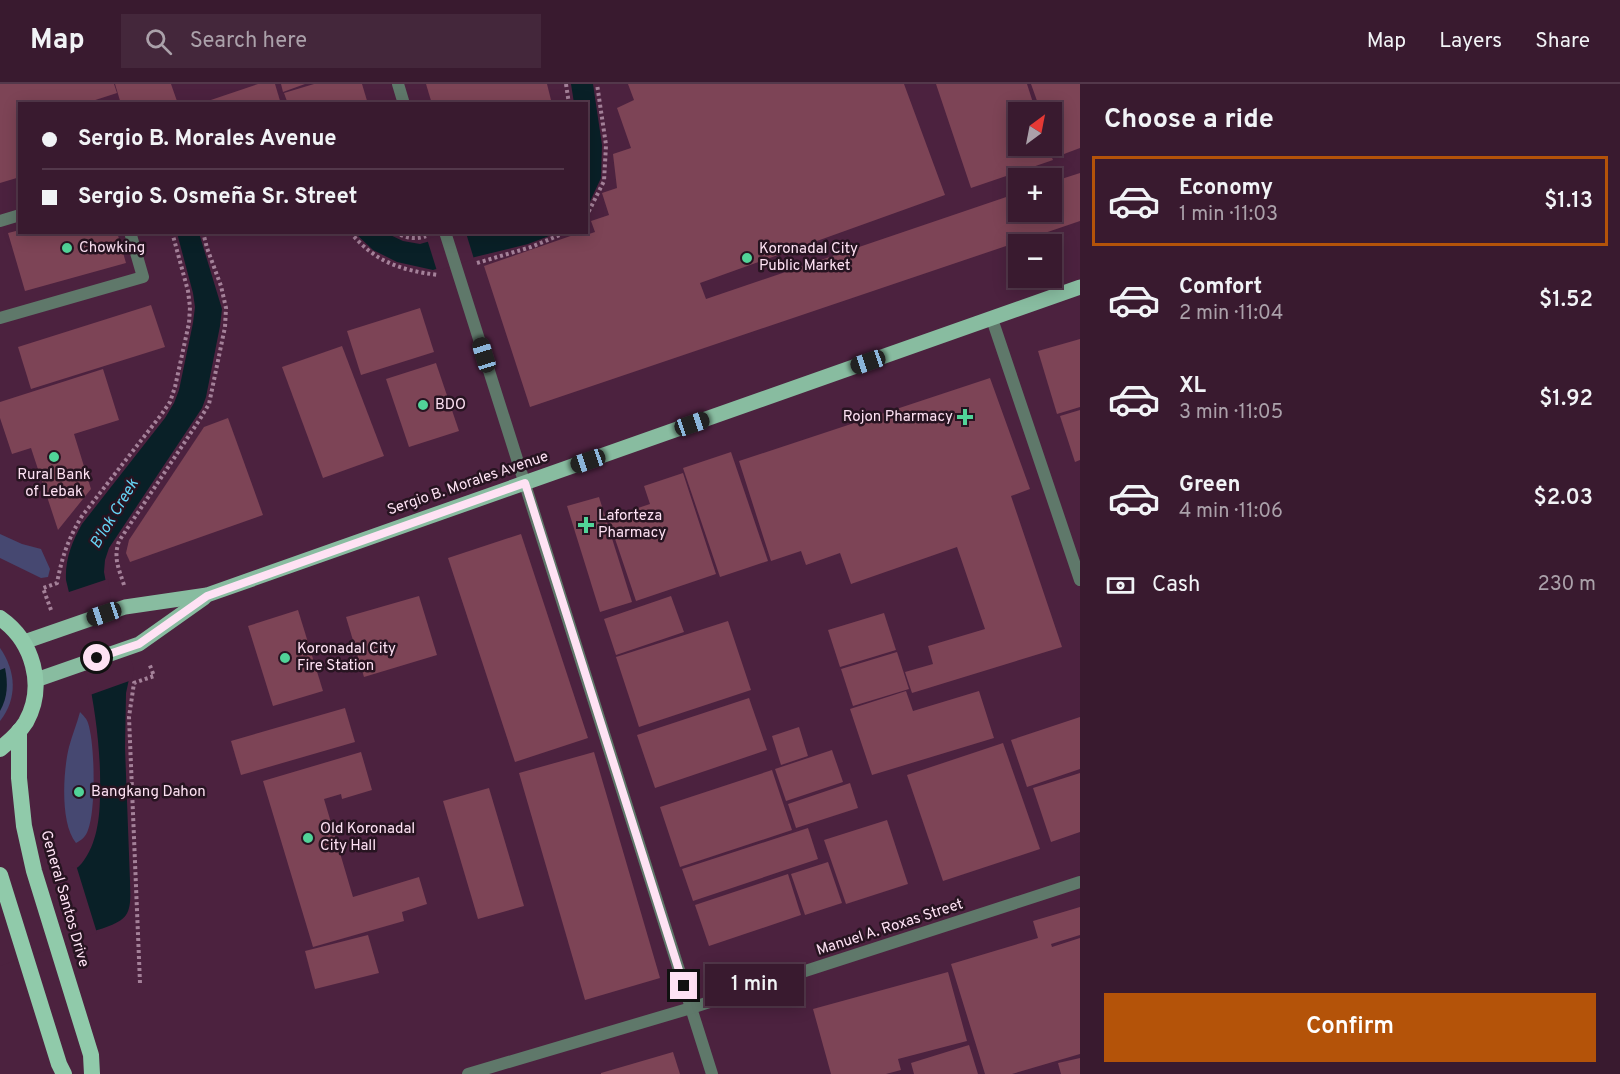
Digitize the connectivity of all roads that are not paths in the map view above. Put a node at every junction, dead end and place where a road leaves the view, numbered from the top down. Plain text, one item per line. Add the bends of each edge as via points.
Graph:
1 (398, 84) edge
2 (403, 102) edge
3 (18, 216) edge
4 (0, 221) edge
5 (131, 234) edge
6 (445, 234) edge
7 (1080, 287) edge
8 (0, 318) edge
9 (992, 319) junction
10 (525, 483) junction
11 (1080, 580) edge
12 (207, 596) junction
13 (0, 618) edge
14 (24, 642) junction
15 (36, 680) junction
16 (20, 731) junction
17 (0, 749) edge
18 (1, 878) edge
19 (1080, 882) edge
20 (691, 1008) junction
21 (64, 1074) edge
22 (92, 1074) edge
23 (468, 1074) edge
24 (712, 1074) edge

1 - 2 street
3 - 4 street
5 - 8 street via 143,277
6 - 10 street
7 - 9 main road, Sergio B. Morales Avenue
9 - 10 main road, Sergio B. Morales Avenue
9 - 11 street
10 - 12 main road, Sergio B. Morales Avenue
10 - 20 street
12 - 14 main road, Sergio B. Morales Avenue via 128,606
12 - 15 main road, Sergio B. Morales Avenue via 139,644
13 - 14 highway
14 - 15 highway
15 - 16 highway via 34,701
16 - 17 highway
16 - 22 highway, General Santos Drive via 24,826 34,871 91,1055
18 - 21 highway
19 - 20 street, Manuel A. Roxas Street
20 - 23 street, Manuel A. Roxas Street
20 - 24 street

